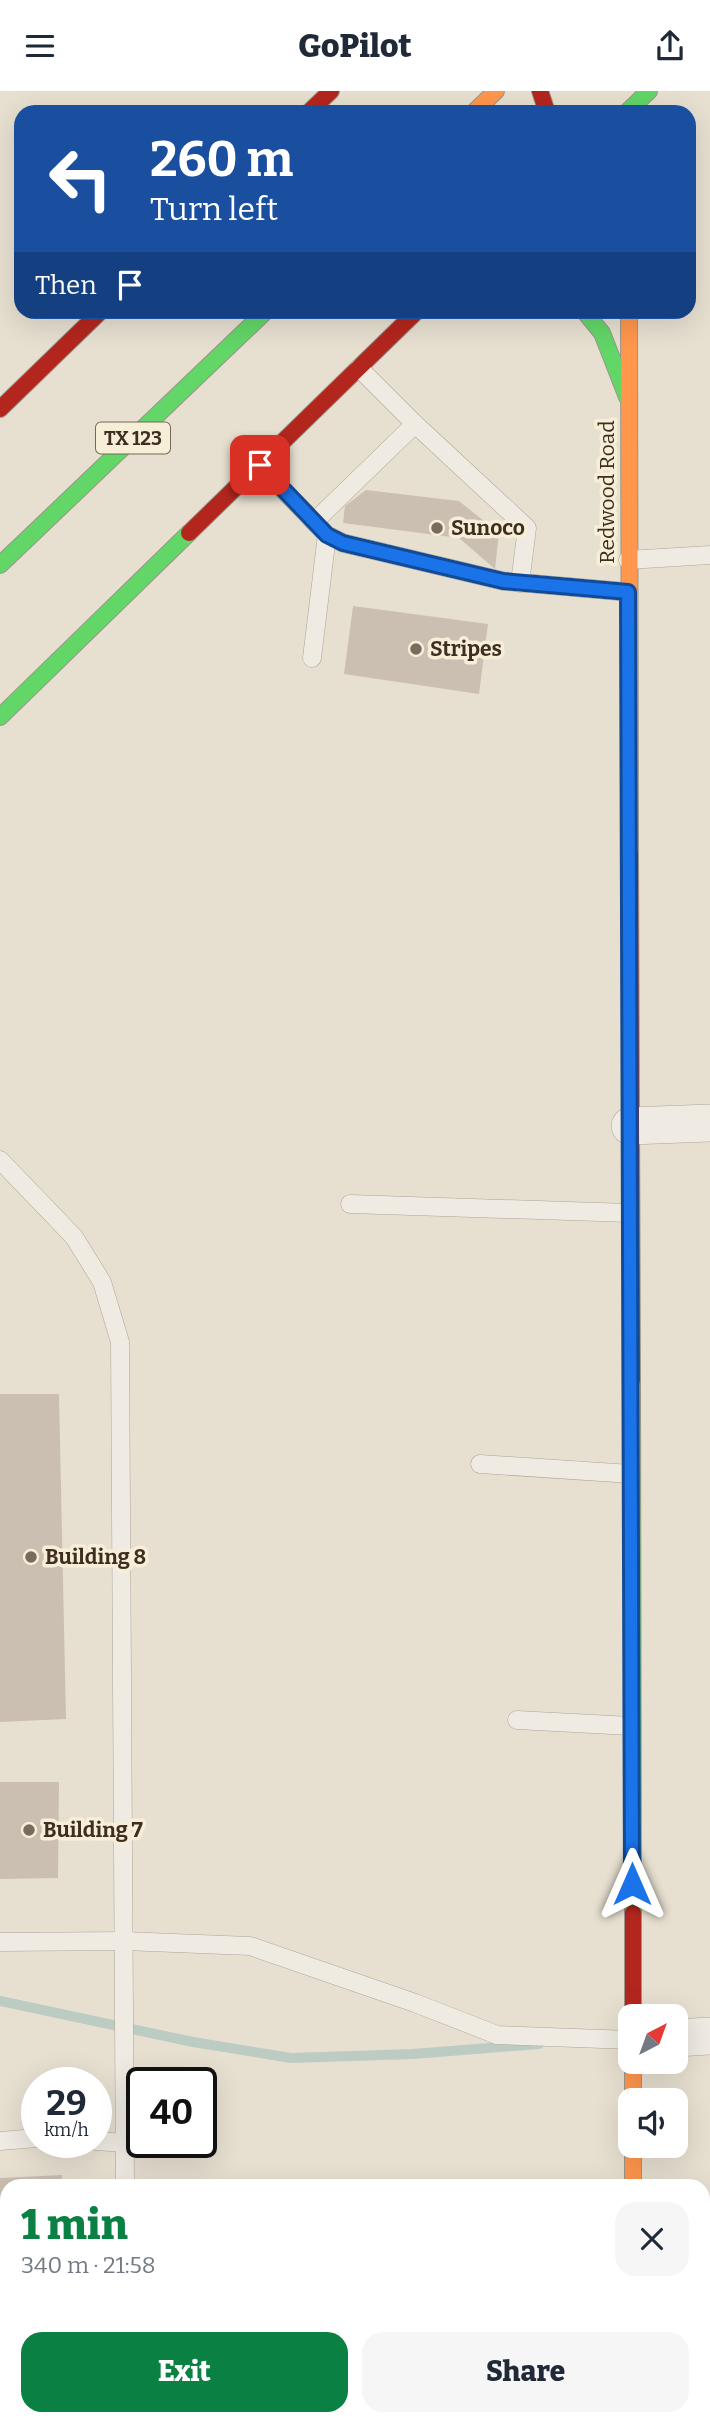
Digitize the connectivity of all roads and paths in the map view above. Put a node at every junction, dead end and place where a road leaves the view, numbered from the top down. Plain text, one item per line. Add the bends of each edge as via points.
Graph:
1 (331, 91) edge
2 (496, 91) edge
3 (649, 91) edge
4 (316, 105) edge
5 (481, 105) edge
6 (630, 105) edge
7 (93, 319) edge
8 (258, 319) edge
9 (409, 319) edge
10 (591, 319) edge
11 (629, 319) edge
12 (359, 368) junction
13 (628, 397) junction
14 (0, 409) edge
15 (415, 423) junction
16 (260, 465) junction
17 (321, 529) junction
18 (710, 555) edge
19 (628, 560) junction
20 (0, 565) edge
21 (520, 583) junction
22 (628, 592) junction
23 (312, 658) dead end
24 (0, 717) edge
25 (710, 1123) edge
26 (630, 1126) junction
27 (0, 1160) edge
28 (350, 1204) dead end
29 (630, 1213) junction
30 (480, 1464) dead end
31 (631, 1474) junction
32 (517, 1720) dead end
33 (631, 1726) junction
34 (124, 1941) junction
35 (0, 1942) edge
36 (633, 2004) edge
37 (710, 2036) edge
38 (688, 2037) edge
39 (618, 2040) edge
40 (21, 2139) edge
41 (0, 2141) edge
42 (112, 2142) edge
43 (125, 2143) junction
44 (633, 2158) edge
45 (125, 2179) edge
46 (633, 2179) edge

1 - 4 street
2 - 5 street
3 - 6 street
7 - 14 street
8 - 20 street, TX 123
9 - 12 street
10 - 13 street via 602,333
11 - 13 street, Redwood Road
12 - 15 lane
12 - 16 street
13 - 19 street, Redwood Road
15 - 17 lane
15 - 21 lane via 527,528
16 - 17 lane
16 - 24 street
17 - 21 lane via 343,543
17 - 23 lane
18 - 19 lane
19 - 22 street, Redwood Road
21 - 22 lane
22 - 26 street, Redwood Road
25 - 26 street
26 - 29 street, Redwood Road
27 - 34 lane via 74,1237 102,1282 120,1342
28 - 29 lane
29 - 31 street, Redwood Road
30 - 31 lane
31 - 33 street, Redwood Road
32 - 33 lane
33 - 36 street, Redwood Road
34 - 35 lane
34 - 39 lane via 250,1945 497,2035
34 - 43 lane
37 - 38 street
40 - 41 lane
42 - 43 lane
43 - 45 lane
44 - 46 street

